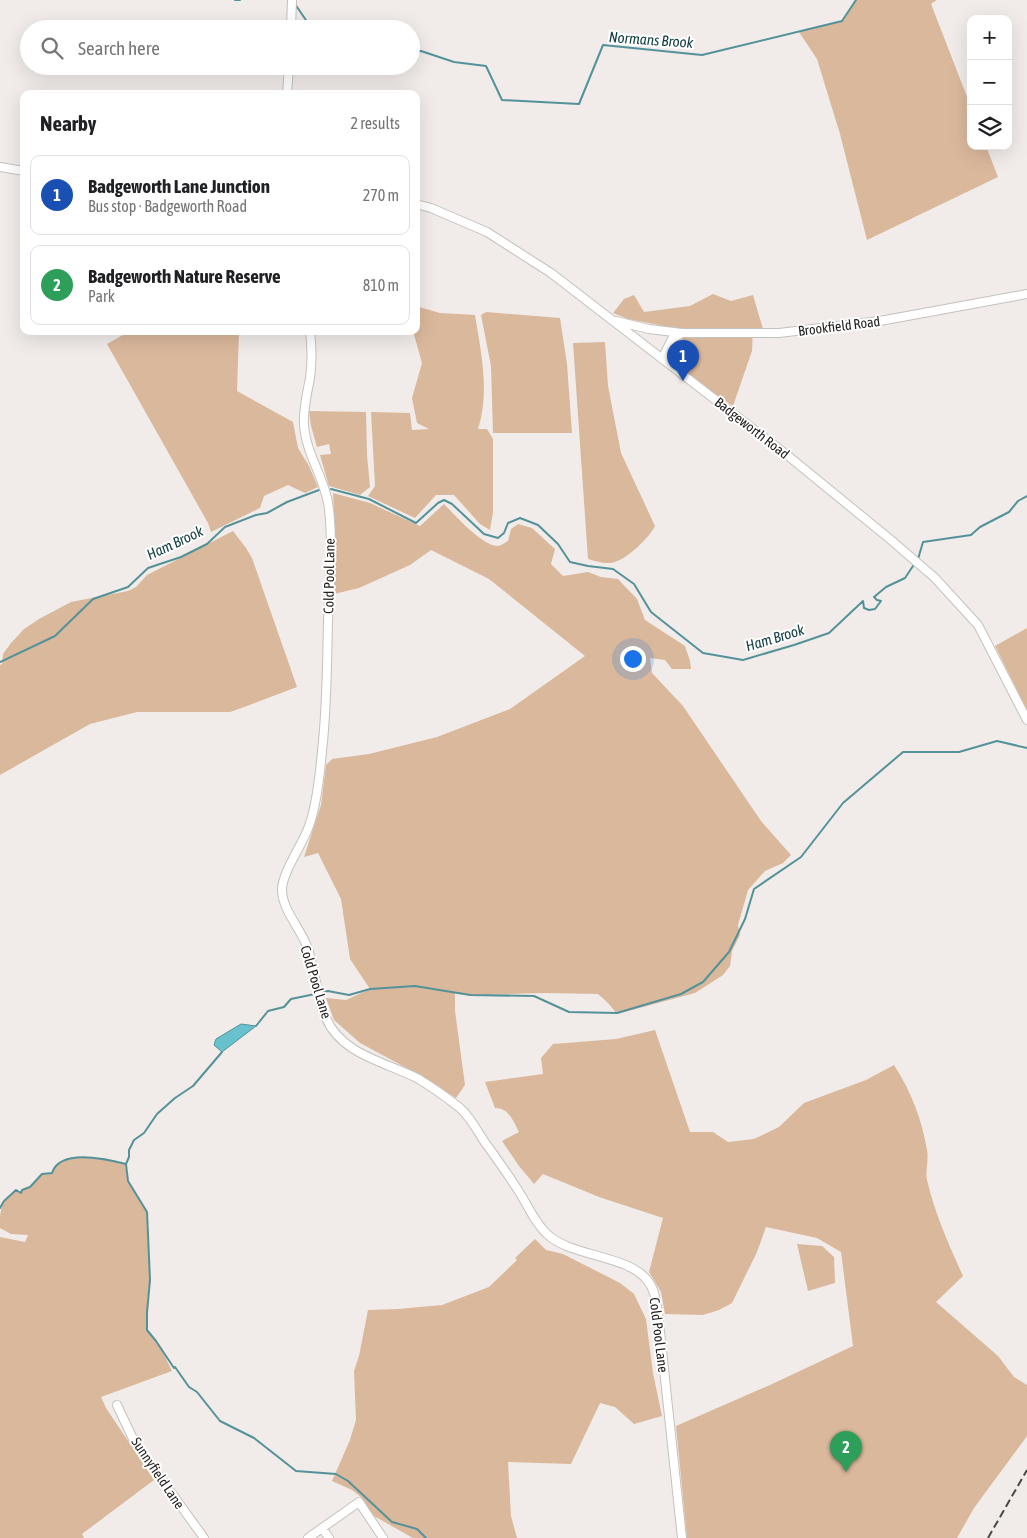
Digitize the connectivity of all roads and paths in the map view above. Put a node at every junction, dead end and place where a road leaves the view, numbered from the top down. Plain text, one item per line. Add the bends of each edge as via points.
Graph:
1 (292, 0) edge
2 (291, 20) edge
3 (288, 75) edge
4 (287, 90) edge
5 (0, 167) edge
6 (20, 170) edge
7 (420, 205) edge
8 (1027, 294) edge
9 (612, 320) junction
10 (649, 329) junction
11 (682, 333) junction
12 (310, 335) edge
13 (643, 344) junction
14 (662, 358) junction
15 (1027, 720) edge
16 (117, 1405) dead end
17 (322, 1528) junction
18 (204, 1538) edge
19 (308, 1538) edge
20 (329, 1538) edge
21 (383, 1538) edge
22 (682, 1538) edge

1 - 2 street
3 - 4 street
5 - 6 street
7 - 9 street, Badgeworth Road via 487,232 551,273
8 - 11 street, Brookfield Road via 817,329 779,333
9 - 10 street, Brookfield Road
9 - 13 street, Badgeworth Road
10 - 11 street, Brookfield Road
10 - 13 street via 640,337
11 - 14 street via 672,339
12 - 22 street, Cold Pool Lane via 312,356 304,424 329,508 328,649 318,784 309,826 282,885 283,898 307,946 326,1020 335,1033 349,1047 416,1078 464,1112 548,1236 570,1248 639,1271 648,1281 655,1294 658,1313
13 - 14 street, Badgeworth Road
14 - 15 street, Badgeworth Road via 787,454 935,578 978,625
16 - 18 street, Sunnyfield Lane via 134,1441
17 - 19 street
17 - 20 street
17 - 21 street via 359,1502

